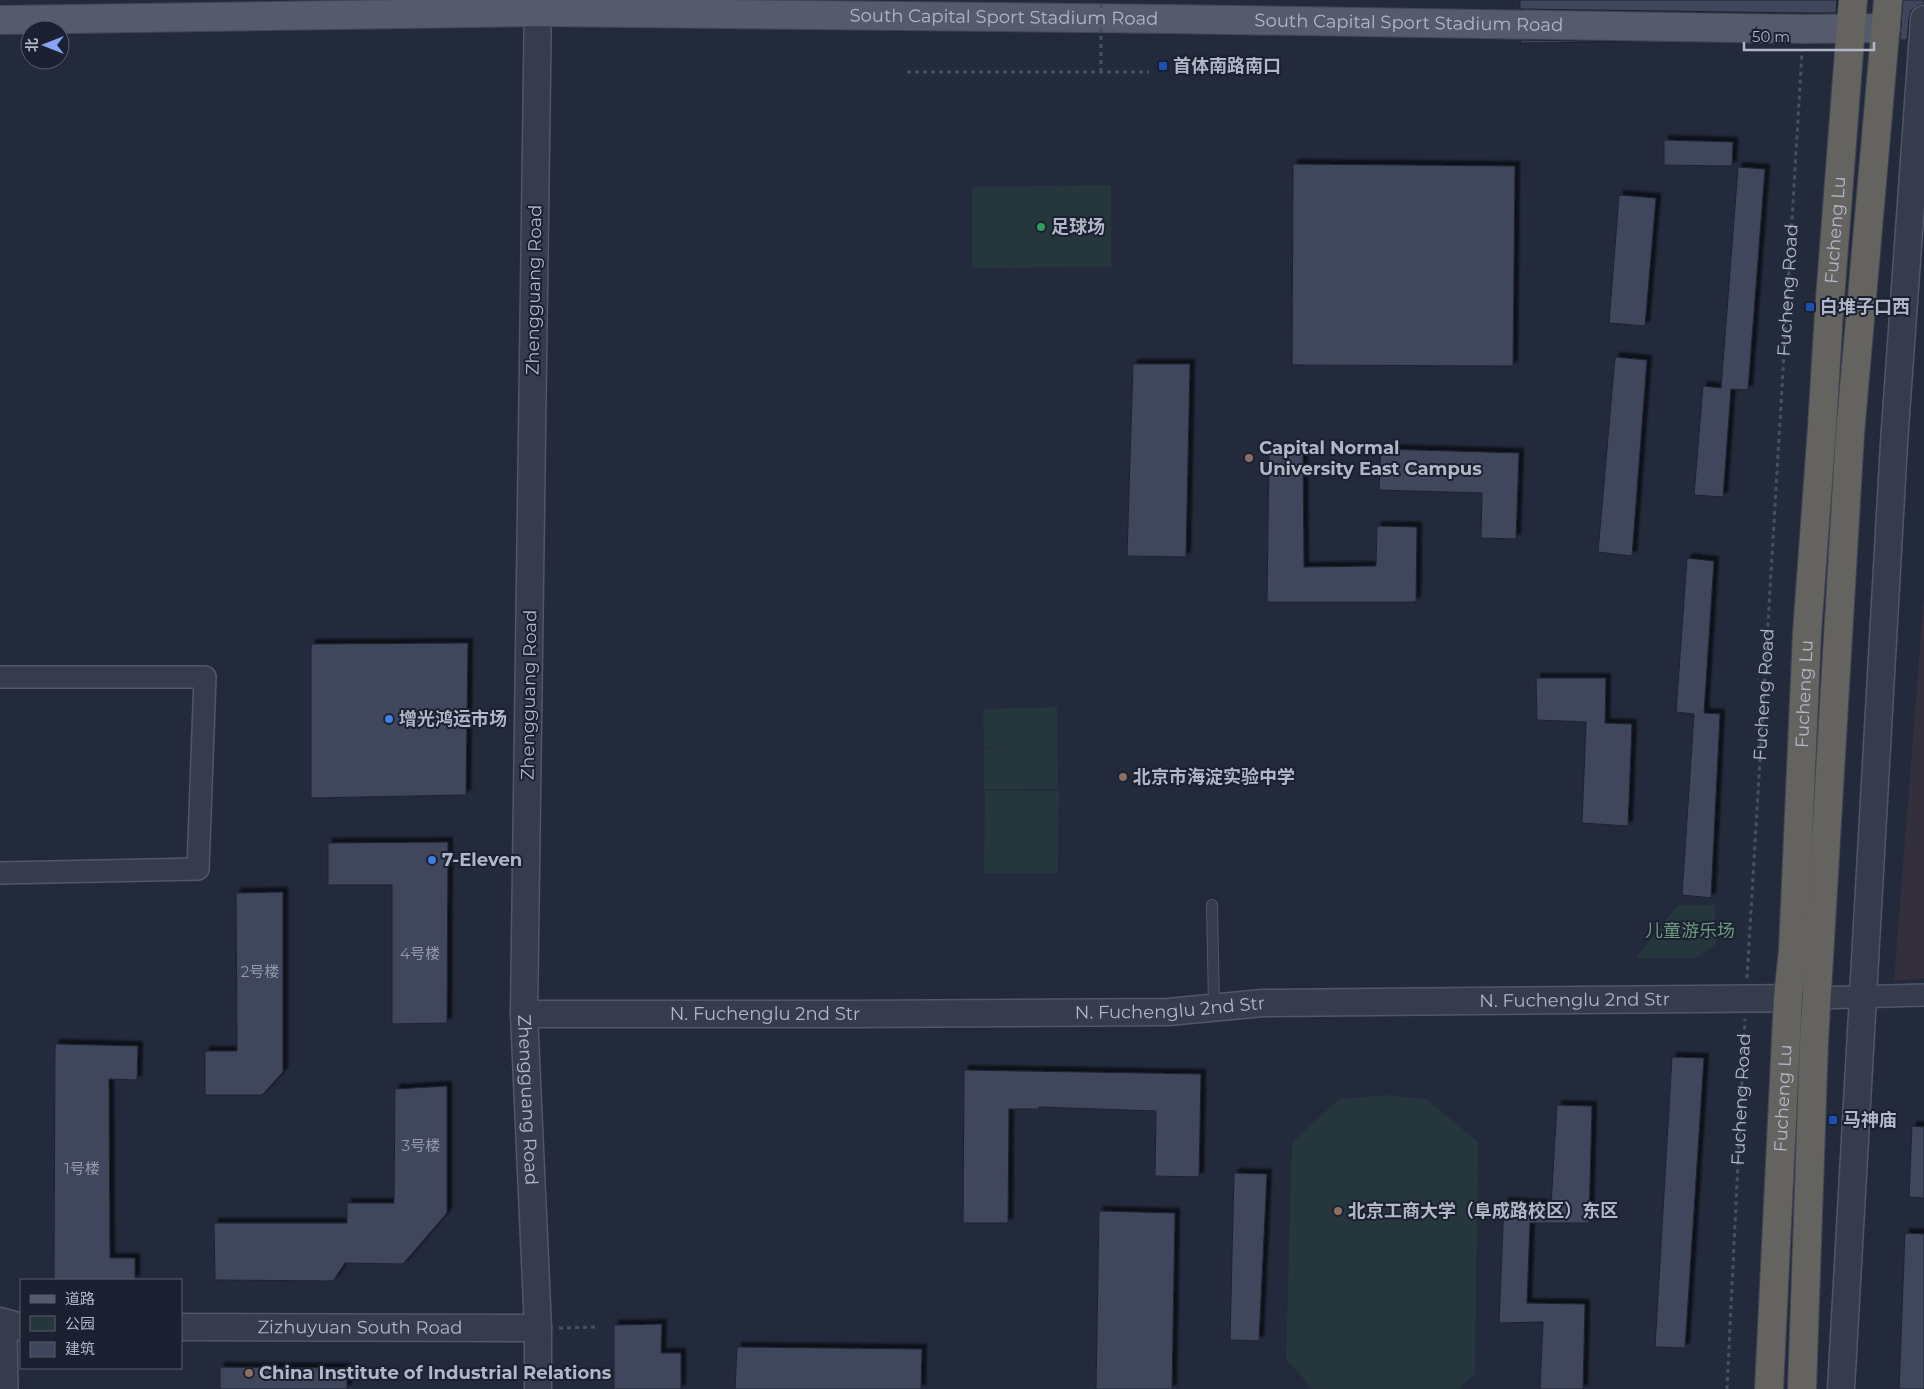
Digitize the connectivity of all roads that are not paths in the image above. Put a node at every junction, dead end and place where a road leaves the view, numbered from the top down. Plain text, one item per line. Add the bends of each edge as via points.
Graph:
1 (1853, 0) edge
2 (1888, 0) edge
3 (538, 6) edge
4 (1924, 19) edge
5 (0, 20) edge
6 (1852, 28) junction
7 (1886, 28) junction
8 (0, 677) edge
9 (0, 873) edge
10 (1212, 905) dead end
11 (1924, 995) edge
12 (1862, 996) junction
13 (1788, 997) junction
14 (1816, 998) junction
15 (1214, 1007) junction
16 (524, 1014) junction
17 (10, 1327) edge
18 (182, 1327) edge
19 (538, 1328) junction
20 (7, 1389) edge
21 (538, 1389) edge
22 (1769, 1389) edge
23 (1802, 1389) edge
24 (1841, 1389) edge

1 - 6 highway, Fucheng Lu
2 - 7 highway, Fucheng Lu
3 - 5 main road, South Capital Sport Stadium Road
3 - 6 main road, South Capital Sport Stadium Road
3 - 16 street, Zhengguang Road
4 - 12 street via 1894,443
6 - 7 main road, South Capital Sport Stadium Road
6 - 13 highway, Fucheng Lu via 1807,633 1793,950
7 - 14 highway, Fucheng Lu via 1850,434
8 - 9 street via 205,677 198,869
10 - 15 lane
11 - 12 street
12 - 14 street
12 - 24 street
13 - 14 street, N. Fuchenglu 2nd Str
13 - 15 street, N. Fuchenglu 2nd Str via 1262,1003
13 - 22 highway, Fucheng Lu
14 - 23 highway, Fucheng Lu
15 - 16 street, N. Fuchenglu 2nd Str via 1158,1012
16 - 19 street, Zhengguang Road
17 - 20 street
18 - 19 street, Zizhuyuan South Road
19 - 21 street, Zhengguang Road

